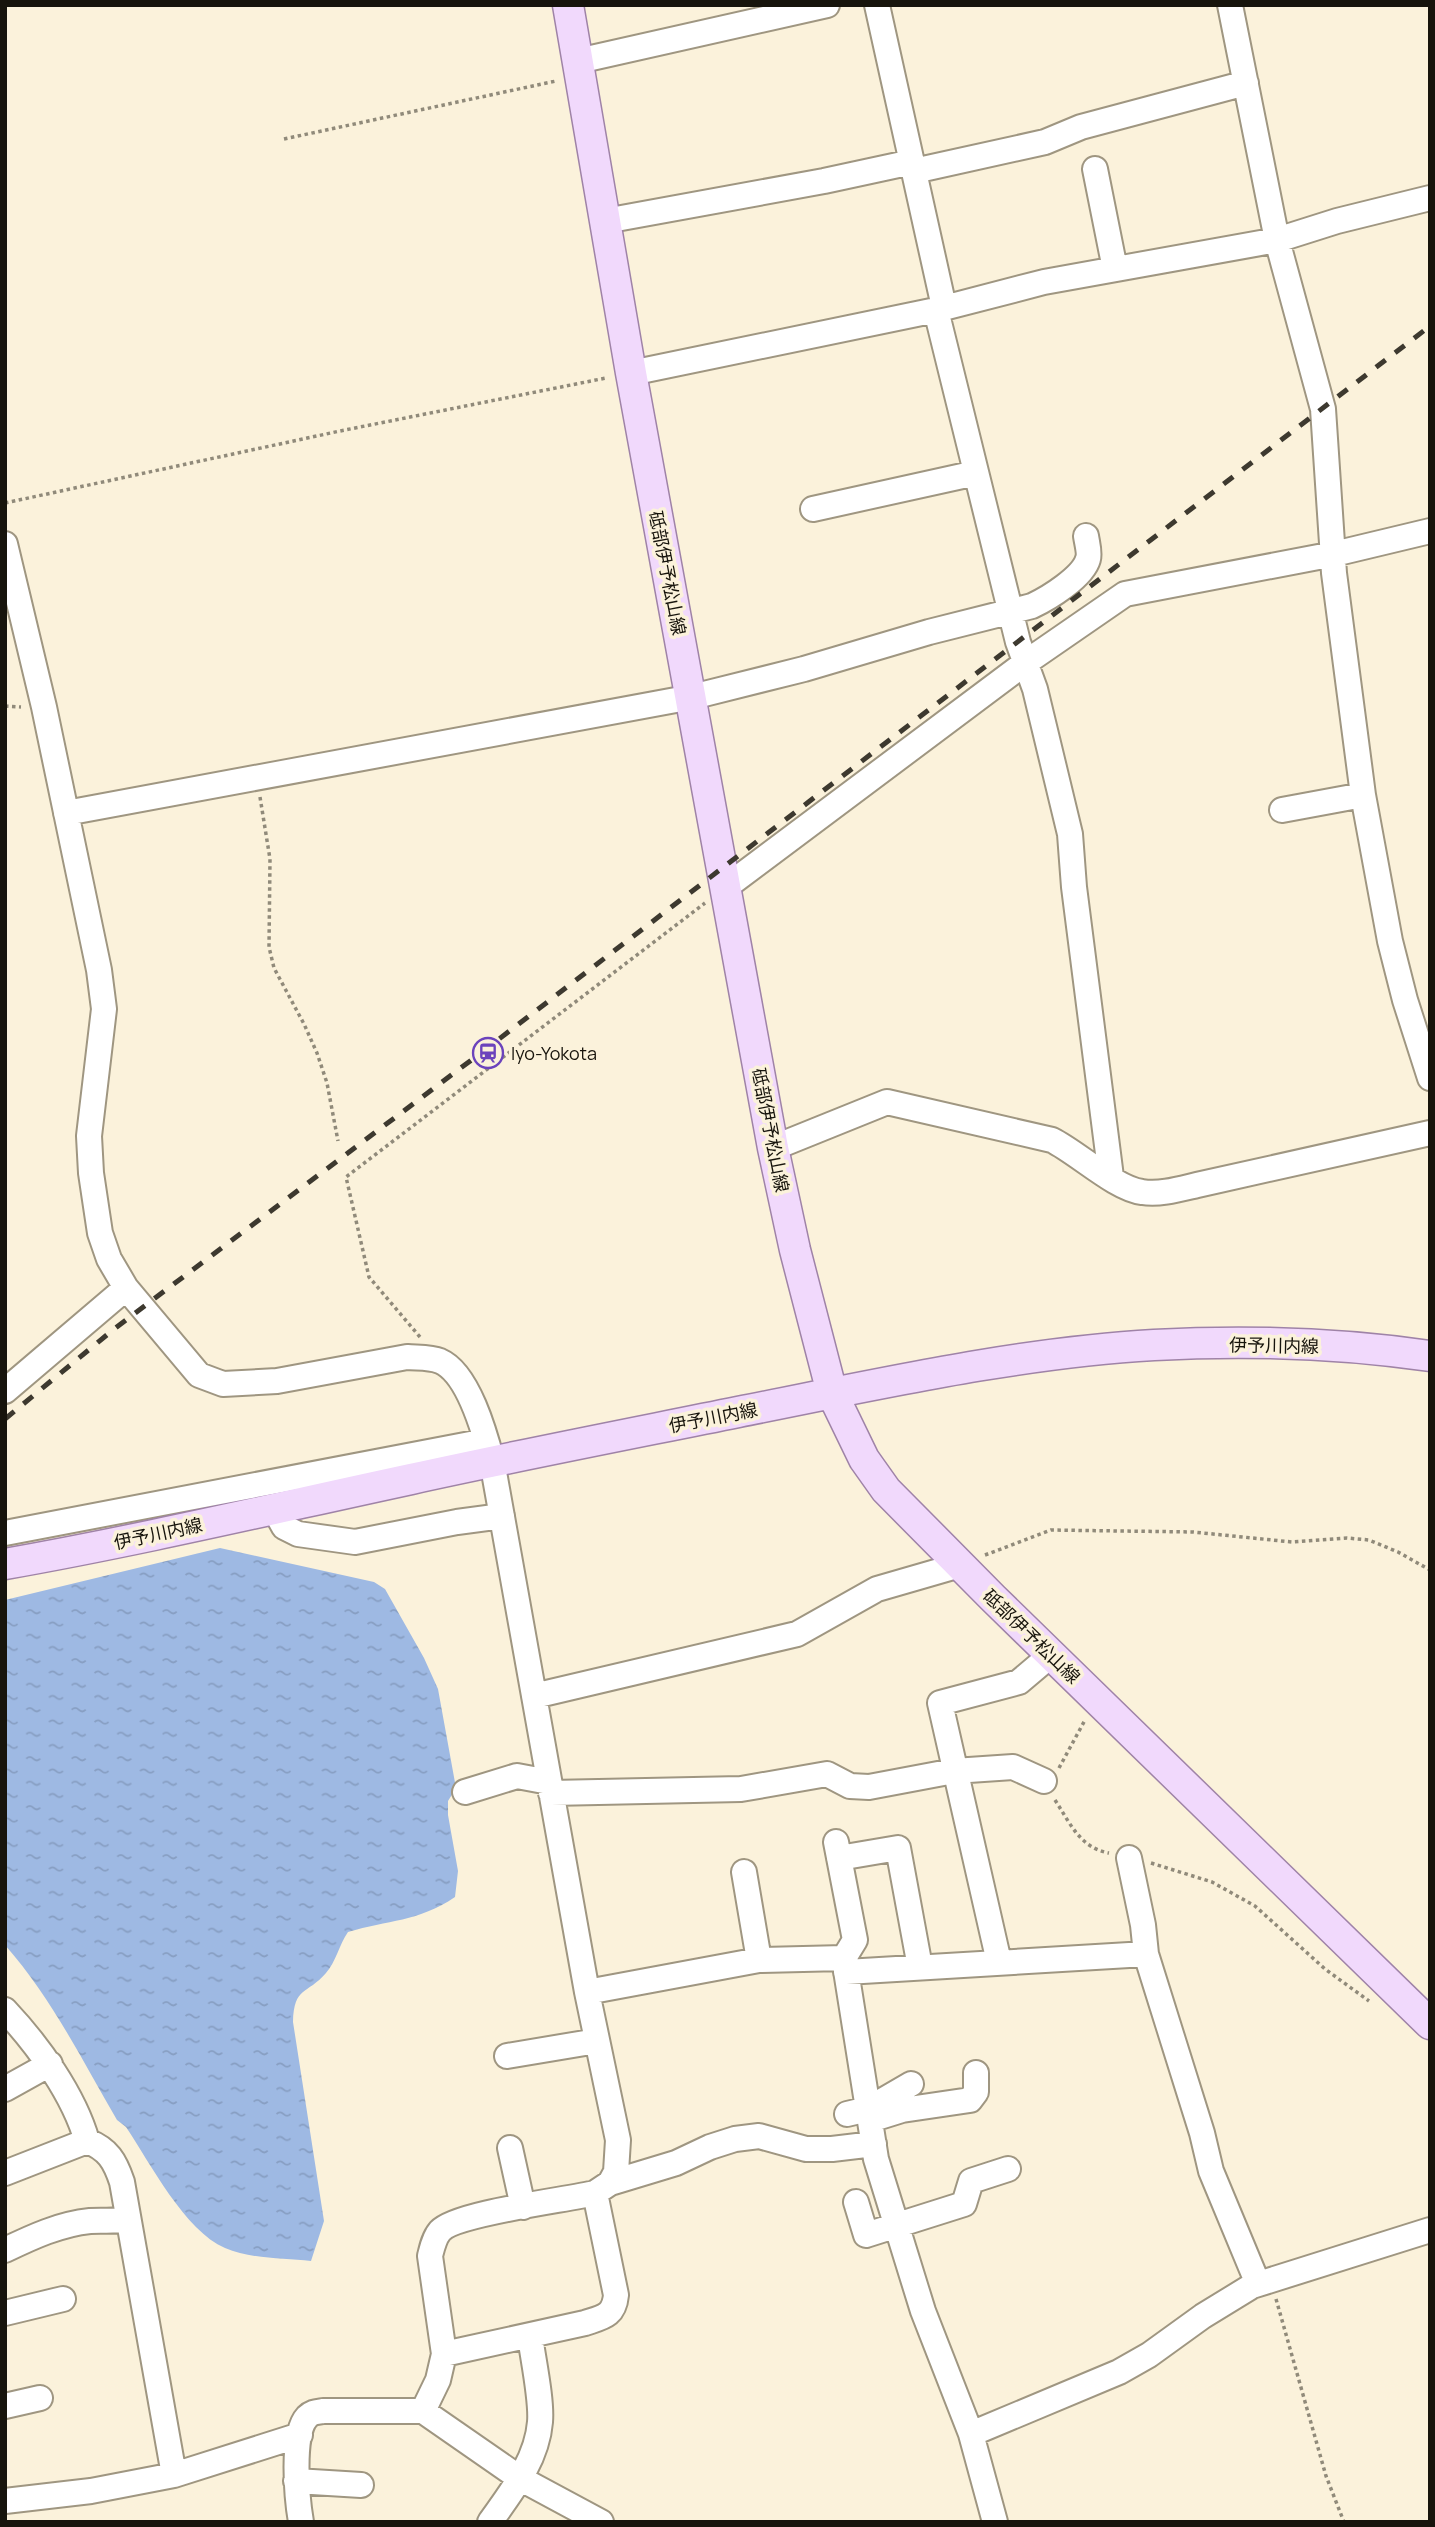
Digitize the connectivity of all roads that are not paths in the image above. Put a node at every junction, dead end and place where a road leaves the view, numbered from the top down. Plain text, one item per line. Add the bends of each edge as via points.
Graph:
1 (568, 5) edge
2 (827, 5) edge
3 (877, 5) edge
4 (1230, 5) edge
5 (579, 68) junction
6 (1246, 83) junction
7 (913, 166) junction
8 (1095, 169) dead end
9 (1430, 198) edge
10 (605, 221) junction
11 (1277, 240) junction
12 (1115, 269) junction
13 (940, 308) junction
14 (631, 373) junction
15 (976, 473) junction
16 (813, 509) dead end
17 (1430, 531) edge
18 (1086, 536) dead end
19 (5, 544) edge
20 (1334, 554) junction
21 (1011, 610) junction
22 (1025, 663) junction
23 (692, 697) junction
24 (1363, 795) junction
25 (1282, 810) dead end
26 (66, 813) junction
27 (726, 887) junction
28 (1430, 1078) edge
29 (1430, 1133) edge
30 (774, 1147) junction
31 (1111, 1177) junction
32 (126, 1289) junction
33 (1430, 1356) edge
34 (5, 1391) edge
35 (832, 1393) junction
36 (489, 1451) junction
37 (274, 1509) junction
38 (502, 1516) junction
39 (5, 1533) edge
40 (5, 1564) edge
41 (961, 1565) junction
42 (1051, 1655) junction
43 (534, 1696) junction
44 (954, 1771) junction
45 (1044, 1781) road end
46 (550, 1787) junction
47 (464, 1792) dead end
48 (1129, 1858) road end
49 (744, 1872) dead end
50 (1146, 1954) junction
51 (759, 1960) junction
52 (999, 1962) junction
53 (845, 1965) junction
54 (920, 1967) junction
55 (587, 1992) junction
56 (5, 2010) edge
57 (1430, 2024) edge
58 (597, 2041) junction
59 (507, 2056) dead end
60 (50, 2064) junction
61 (976, 2073) dead end
62 (911, 2084) dead end
63 (5, 2089) edge
64 (865, 2122) junction
65 (87, 2141) junction
66 (510, 2148) dead end
67 (1008, 2169) dead end
68 (5, 2173) edge
69 (602, 2188) junction
70 (856, 2202) dead end
71 (523, 2207) junction
72 (128, 2219) junction
73 (897, 2225) junction
74 (1430, 2230) edge
75 (5, 2250) edge
76 (1264, 2282) junction
77 (63, 2300) dead end
78 (5, 2313) edge
79 (530, 2336) junction
80 (444, 2354) junction
81 (40, 2398) dead end
82 (5, 2406) edge
83 (424, 2411) junction
84 (971, 2434) junction
85 (300, 2435) junction
86 (174, 2475) junction
87 (521, 2479) junction
88 (296, 2481) junction
89 (361, 2485) dead end
90 (5, 2501) edge
91 (301, 2522) edge
92 (490, 2522) edge
93 (601, 2522) edge
94 (995, 2522) edge

1 - 5 main road, 砥部伊予松山線
2 - 5 street
3 - 7 street
4 - 6 street
5 - 10 main road, 砥部伊予松山線
6 - 7 street via 1081,127 1045,142
6 - 11 street
7 - 10 street
7 - 13 street
8 - 12 street
9 - 11 street
10 - 14 main road, 砥部伊予松山線
11 - 12 street
11 - 20 street via 1323,409
12 - 13 street
13 - 14 street
13 - 15 street
14 - 23 main road, 砥部伊予松山線
15 - 16 street
15 - 21 street
17 - 20 street
18 - 21 street via 1089,558 1081,572 1048,598
19 - 26 street
20 - 22 street via 1125,594
20 - 24 street
21 - 22 street
21 - 23 street
22 - 27 street
22 - 31 street via 1070,834
23 - 26 street
23 - 27 main road, 砥部伊予松山線
24 - 25 street
24 - 28 street via 1390,941
26 - 32 street via 104,1009 89,1136 95,1207 109,1258
27 - 30 main road, 砥部伊予松山線
29 - 31 street via 1164,1192 1142,1192
30 - 31 street via 887,1102 1052,1140
30 - 35 main road, 砥部伊予松山線
32 - 34 street
32 - 36 street via 199,1375 223,1384 277,1381 407,1357 440,1361 457,1376 469,1397
33 - 35 main road, 伊予川内線 via 1315,1346 1155,1345 1009,1363
35 - 36 main road, 伊予川内線
35 - 41 main road, 砥部伊予松山線 via 864,1459 887,1490
36 - 37 main road, 伊予川内線
36 - 38 street
36 - 39 street
37 - 38 street via 284,1527 298,1534 355,1542
37 - 40 main road, 伊予川内線
38 - 43 street
41 - 42 main road, 砥部伊予松山線
41 - 43 street via 877,1589 797,1634
42 - 44 street via 1019,1682 940,1703
42 - 57 main road, 砥部伊予松山線
43 - 46 street
44 - 45 street via 1013,1766
44 - 46 street via 869,1787 850,1786 827,1774 741,1788
44 - 52 street
46 - 47 street via 517,1776
46 - 55 street
48 - 50 street
49 - 51 street
50 - 52 street
50 - 76 street via 1211,2171
51 - 53 street
51 - 55 street
52 - 54 street
53 - 54 street
53 - 54 street via 855,1940 837,1850 898,1848
53 - 64 street
55 - 58 street
56 - 60 street
58 - 59 street
58 - 69 street via 618,2140 616,2172
60 - 63 street
60 - 65 street
61 - 64 street via 976,2092 970,2100 902,2110
62 - 64 street
64 - 69 street via 832,2150 806,2149 759,2136 735,2139
64 - 73 street
65 - 68 street
65 - 72 street via 111,2156 122,2182
66 - 71 street
67 - 73 street via 971,2181 964,2204
69 - 71 street
69 - 79 street via 615,2307 606,2316
70 - 73 street via 866,2235
71 - 80 street via 452,2222 433,2242 430,2256
72 - 75 street via 68,2224
72 - 86 street
73 - 84 street via 923,2311
74 - 76 street
76 - 84 street via 1232,2297 1119,2372
77 - 78 street
79 - 80 street
79 - 87 street via 540,2421 533,2454
80 - 83 street
81 - 82 street
83 - 85 street via 311,2413
83 - 87 street
84 - 94 street
85 - 86 street
85 - 88 street
86 - 90 street
87 - 92 street
87 - 93 street
88 - 89 street
88 - 91 street

